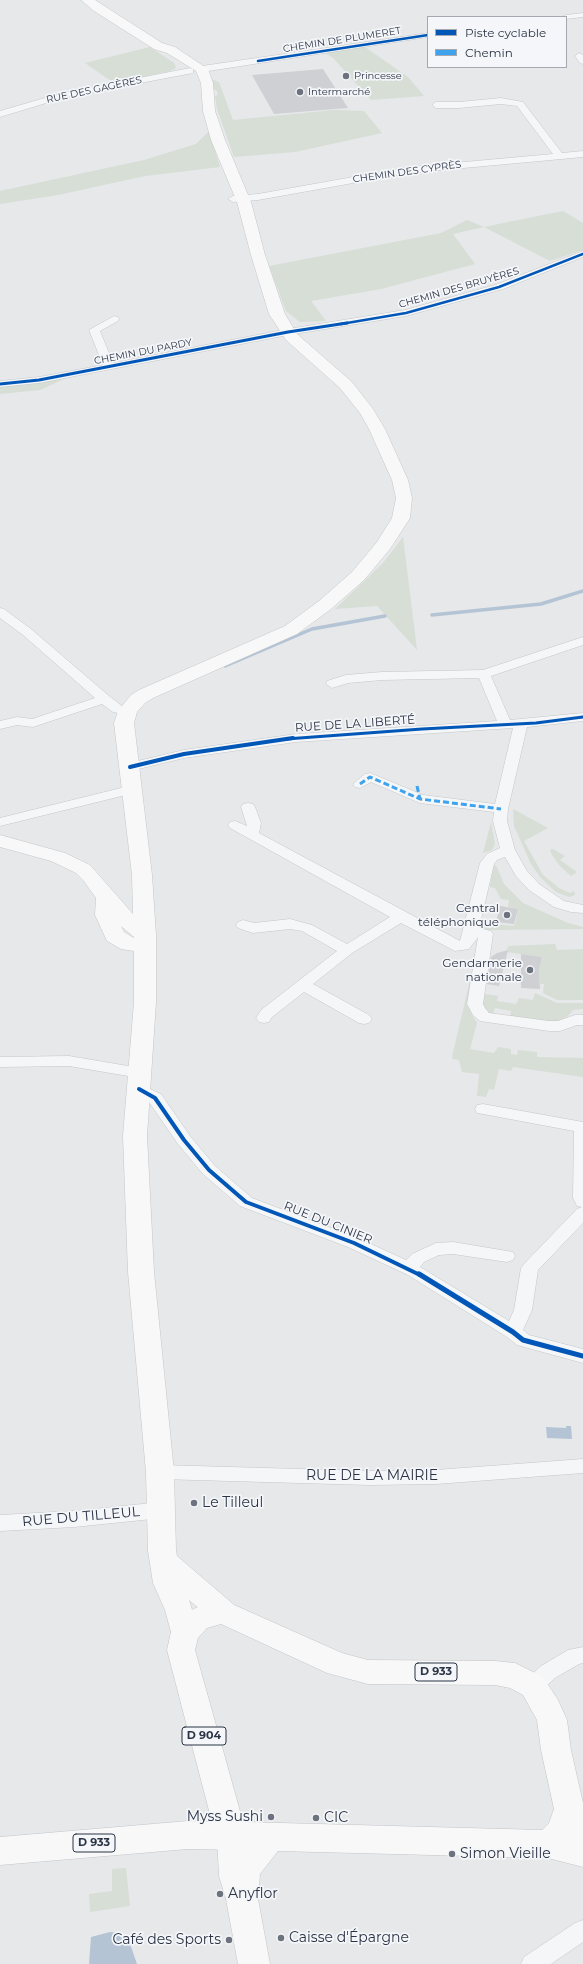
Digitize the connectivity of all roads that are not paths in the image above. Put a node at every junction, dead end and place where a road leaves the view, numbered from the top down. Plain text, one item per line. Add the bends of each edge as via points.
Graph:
1 (87, 0) edge
2 (583, 15) edge
3 (567, 17) edge
4 (427, 35) edge
5 (196, 70) junction
6 (436, 105) dead end
7 (0, 114) edge
8 (583, 154) edge
9 (559, 156) junction
10 (238, 199) junction
11 (583, 254) edge
12 (114, 318) dead end
13 (288, 332) junction
14 (109, 367) junction
15 (0, 384) edge
16 (1, 613) edge
17 (582, 641) dead end
18 (484, 674) junction
19 (332, 684) dead end
20 (104, 699) junction
21 (128, 711) junction
22 (583, 717) edge
23 (521, 724) junction
24 (0, 725) edge
25 (505, 725) junction
26 (130, 767) junction
27 (360, 784) dead end
28 (133, 789) junction
29 (248, 806) dead end
30 (501, 809) junction
31 (0, 822) edge
32 (235, 825) dead end
33 (252, 834) junction
34 (0, 841) edge
35 (508, 850) junction
36 (583, 909) edge
37 (400, 917) junction
38 (243, 925) dead end
39 (472, 931) junction
40 (145, 940) junction
41 (347, 950) junction
42 (303, 985) junction
43 (264, 1018) dead end
44 (364, 1020) dead end
45 (583, 1020) edge
46 (0, 1062) edge
47 (140, 1081) junction
48 (483, 1109) dead end
49 (583, 1202) edge
50 (583, 1213) edge
51 (507, 1256) dead end
52 (408, 1268) junction
53 (513, 1332) junction
54 (583, 1356) edge
55 (583, 1466) edge
56 (160, 1472) junction
57 (162, 1510) junction
58 (0, 1523) edge
59 (165, 1563) junction
60 (222, 1612) junction
61 (185, 1632) junction
62 (583, 1655) edge
63 (533, 1686) junction
64 (221, 1800) junction
65 (576, 1819) edge
66 (188, 1835) junction
67 (232, 1835) junction
68 (270, 1837) junction
69 (548, 1844) junction
70 (0, 1851) edge
71 (583, 1853) edge
72 (242, 1898) junction
73 (583, 1930) edge
74 (254, 1964) edge
75 (532, 1964) edge

1 - 5 main road
2 - 3 street
4 - 5 street, CHEMIN DE PLUMERET
5 - 7 street, RUE DES GAGÈRES via 65,95
5 - 10 main road via 207,83 208,111
6 - 9 street via 459,106 501,101 520,104
8 - 9 street, CHEMIN DES CYPRÈS
9 - 10 street, CHEMIN DES CYPRÈS via 409,170
10 - 13 main road via 277,314
11 - 13 street, CHEMIN DES BRUYÈRES via 499,287 436,306 371,320
12 - 14 street via 94,330
13 - 14 street, CHEMIN DU PARDY
13 - 21 main road via 301,347 346,385 367,412 400,480 404,498 401,518 362,571 325,606 291,630 151,691 138,699
14 - 15 street, CHEMIN DU PARDY via 39,380
16 - 20 street
17 - 18 street
18 - 19 street via 346,678
18 - 25 street
20 - 21 street via 118,709
20 - 24 street via 33,723 17,721
21 - 26 main road, D 904 via 124,723
22 - 23 street, RUE DE LA LIBERTÉ
23 - 25 street, RUE DE LA LIBERTÉ
23 - 30 street
25 - 26 street, RUE DE LA LIBERTÉ via 296,738 184,754
26 - 28 main road, D 904
27 - 30 street via 370,777 418,793
28 - 31 street
28 - 40 main road, D 904 via 142,875
29 - 33 street via 254,823
30 - 35 street via 500,821
32 - 33 street
33 - 37 street
34 - 40 main road via 74,863 90,875 107,898 106,915 115,936 129,944
35 - 36 street via 522,873 534,886 559,904
35 - 39 street via 492,857 488,863
37 - 39 street via 455,946 464,946
37 - 41 street
38 - 41 street via 254,928 290,924 307,928
39 - 45 street via 486,934 475,1004 484,1017 549,1026
40 - 47 main road, D 904 via 145,1002
41 - 42 street
42 - 43 street
42 - 44 street
46 - 47 street via 69,1062
47 - 52 street, RUE DU CINIER via 162,1106 184,1140 209,1170 246,1202 354,1243
47 - 56 main road, D 904 via 135,1136 141,1272
48 - 49 street via 582,1127
50 - 53 street via 530,1268 523,1310
51 - 52 street via 453,1248 436,1249 418,1258
52 - 53 street, RUE DU CINIER
53 - 54 street, RUE DU CINIER via 523,1340
55 - 56 street, RUE DE LA MAIRIE via 370,1478
56 - 57 main road, D 904
57 - 58 street, RUE DU TILLEUL
57 - 59 main road, D 904 via 162,1551
59 - 60 main road
59 - 61 main road, D 904 via 167,1583
60 - 61 main road via 197,1620
60 - 63 main road, D 933 via 337,1664 368,1672 495,1673 515,1676
61 - 64 main road, D 904 via 181,1650
62 - 63 street via 575,1656 548,1672
63 - 65 main road via 552,1720 556,1750
64 - 66 main road via 203,1827
64 - 67 main road, D 904
65 - 69 main road
66 - 67 main road, D 933
66 - 70 main road, D 933
67 - 68 main road, D 933
67 - 72 main road, D 904 via 235,1876
68 - 69 main road, D 933
68 - 72 main road, D 904 via 245,1869
69 - 71 main road, D 933
72 - 74 main road, D 904
73 - 75 street

